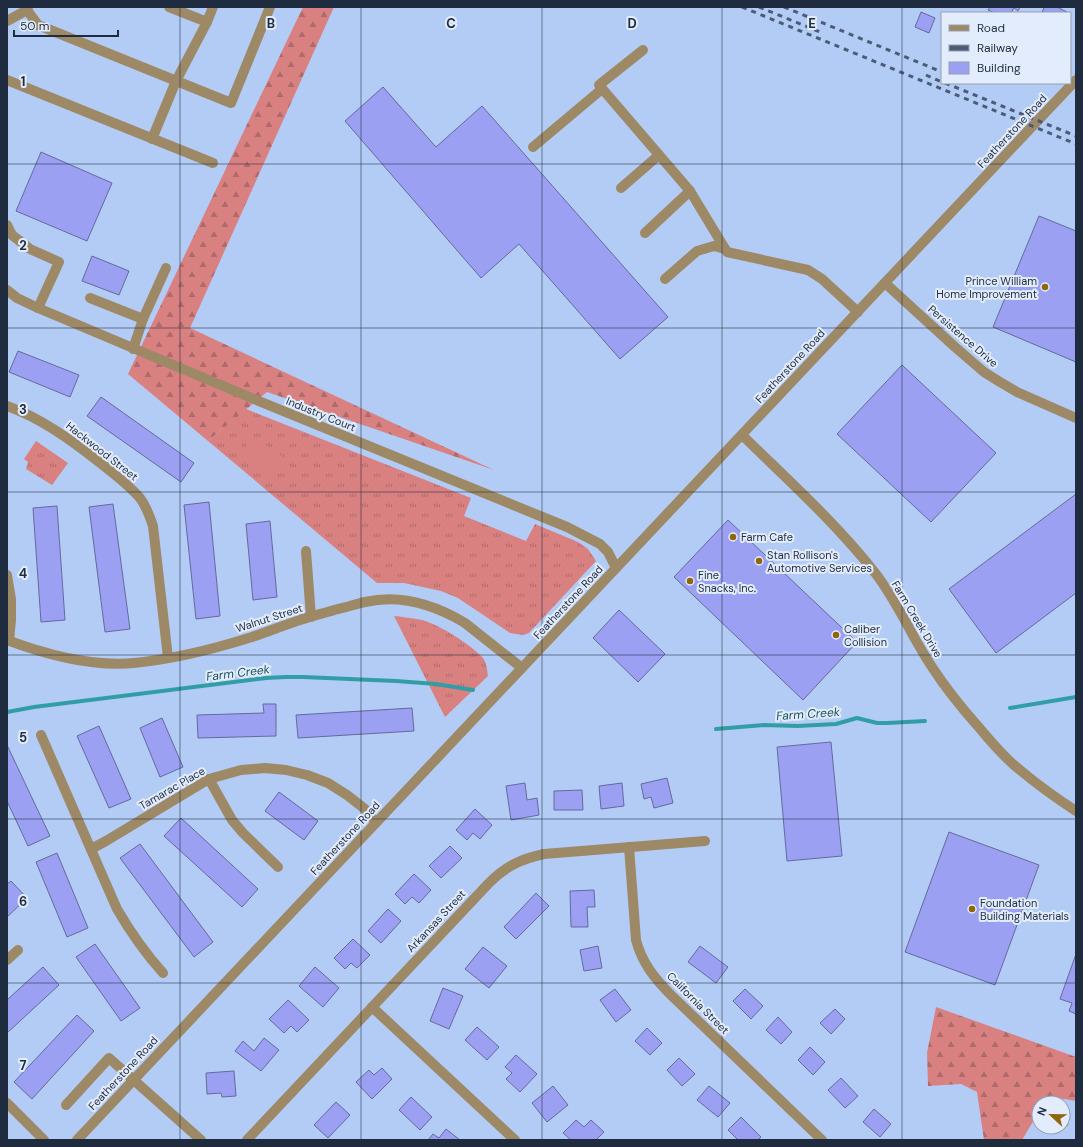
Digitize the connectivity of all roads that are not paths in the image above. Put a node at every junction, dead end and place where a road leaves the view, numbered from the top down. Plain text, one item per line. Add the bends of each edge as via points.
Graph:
1 (169, 7) edge
2 (213, 7) edge
3 (270, 7) edge
4 (28, 8) edge
5 (7, 21) edge
6 (207, 22) junction
7 (643, 50) dead end
8 (7, 80) edge
9 (1076, 80) edge
10 (176, 81) junction
11 (602, 89) junction
12 (152, 139) junction
13 (533, 147) dead end
14 (660, 155) junction
15 (212, 163) dead end
16 (621, 188) dead end
17 (690, 191) junction
18 (7, 225) edge
19 (645, 233) dead end
20 (725, 249) junction
21 (166, 268) dead end
22 (665, 279) dead end
23 (885, 283) junction
24 (7, 290) edge
25 (90, 298) dead end
26 (38, 308) junction
27 (858, 312) junction
28 (143, 319) junction
29 (133, 349) junction
30 (7, 406) edge
31 (1076, 418) edge
32 (742, 435) junction
33 (306, 550) dead end
34 (616, 568) junction
35 (7, 575) edge
36 (311, 617) junction
37 (8, 641) edge
38 (168, 658) junction
39 (522, 668) junction
40 (41, 736) dead end
41 (209, 779) junction
42 (1076, 811) edge
43 (376, 823) junction
44 (705, 841) dead end
45 (629, 847) junction
46 (91, 849) junction
47 (278, 867) dead end
48 (18, 950) dead end
49 (7, 960) edge
50 (163, 973) dead end
51 (372, 1006) junction
52 (134, 1080) junction
53 (7, 1103) edge
54 (66, 1105) dead end
55 (44, 1140) edge
56 (77, 1140) edge
57 (201, 1140) edge
58 (247, 1140) edge
59 (514, 1140) edge
60 (822, 1140) edge

1 - 6 street
2 - 6 street
3 - 10 street via 231,103
4 - 5 street
4 - 10 street via 38,25
6 - 10 street
7 - 11 street via 599,85
8 - 12 street
9 - 23 street, Featherstone Road
10 - 12 street
11 - 13 street
11 - 14 street
12 - 15 street
14 - 16 street
14 - 17 street
17 - 19 street
17 - 20 street
18 - 26 street via 12,235 30,249 59,262
20 - 22 street via 714,246 697,251
20 - 27 street via 727,252 808,270 822,279
21 - 28 street
23 - 27 street, Featherstone Road
23 - 31 street, Persistence Drive via 984,372 1008,387
24 - 26 street, Industry Court
25 - 28 street
26 - 29 street, Industry Court
27 - 32 street, Featherstone Road
28 - 29 street
29 - 34 street, Industry Court via 567,527 600,544 608,552
30 - 38 street, Hackwood Street via 40,421 68,438 126,482 141,499 153,526
32 - 34 street, Featherstone Road
32 - 42 street, Farm Creek Drive via 853,546 893,600 942,682 993,745 1024,774
33 - 36 street
34 - 39 street, Featherstone Road
35 - 37 street via 11,599
36 - 38 street, Walnut Street via 215,648
36 - 39 street, Walnut Street via 366,602 386,600 418,603 436,608 466,623
37 - 38 street, Walnut Street via 39,652 101,663 133,663
39 - 43 street, Featherstone Road
40 - 46 street
41 - 43 street, Tamarac Place via 241,770 266,768 307,775 328,783 347,795 365,809
41 - 46 street, Tamarac Place
41 - 47 street via 232,820
43 - 52 street, Featherstone Road
44 - 45 street, Arkansas Street
45 - 51 street, Arkansas Street via 544,854 508,866 489,882
45 - 60 street, California Street via 636,940 646,966 671,996
46 - 50 street via 117,909 143,950
48 - 49 street
51 - 58 street, Arkansas Street
51 - 59 street
52 - 54 street via 109,1058
52 - 56 street, Featherstone Road
52 - 57 street
53 - 55 street

